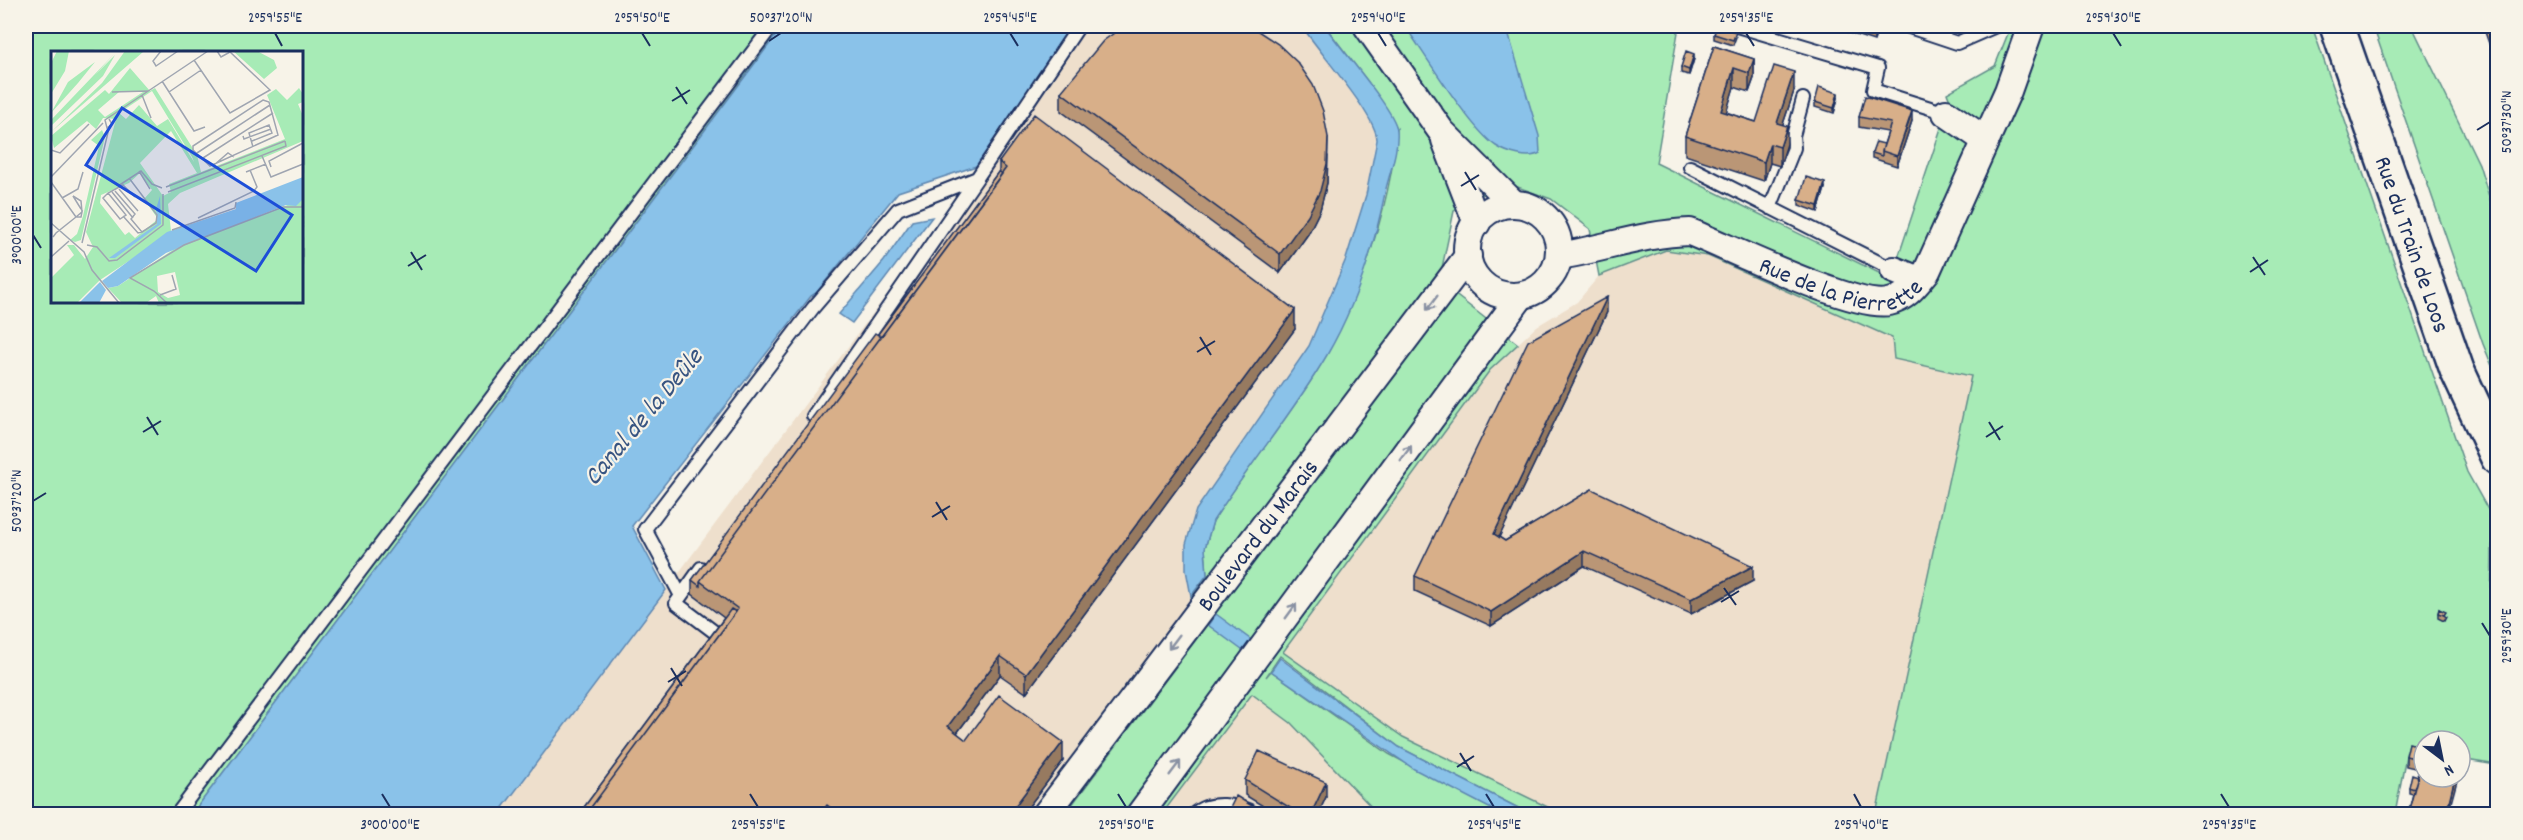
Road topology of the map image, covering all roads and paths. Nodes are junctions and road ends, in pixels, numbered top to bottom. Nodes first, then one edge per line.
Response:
1 (772, 26) edge
2 (1079, 26) edge
3 (1367, 26) edge
4 (1737, 26) edge
5 (1906, 26) edge
6 (1996, 26) edge
7 (2031, 26) edge
8 (2337, 26) edge
9 (1775, 31) edge
10 (1803, 99) dead end
11 (1946, 113) joint
12 (1442, 131) junction
13 (1985, 140) junction
14 (1690, 167) dead end
15 (977, 178) junction
16 (1514, 204) junction
17 (1770, 208) junction
18 (1477, 223) junction
19 (1468, 256) junction
20 (1559, 256) junction
21 (1894, 270) joint
22 (1919, 280) junction
23 (1521, 296) junction
24 (806, 425) edge
25 (2498, 458) edge
26 (709, 558) edge
27 (681, 596) junction
28 (706, 656) edge
29 (177, 814) edge
30 (1046, 814) edge
31 (1140, 814) edge
32 (1194, 814) edge
33 (1255, 814) edge

1 - 29 lane
2 - 15 lane
3 - 12 street
4 - 9 lane
5 - 6 lane
7 - 13 street, Rue de la Pierrette
8 - 25 street, Rue du Train de Loos
9 - 11 lane
10 - 17 lane
11 - 13 street
12 - 16 street
12 - 18 street
13 - 22 street, Rue de la Pierrette
14 - 17 lane
15 - 24 lane
15 - 27 lane
16 - 18 street
16 - 20 street
17 - 21 lane
18 - 19 street
19 - 23 street
19 -> 30 street, Boulevard du Marais
20 - 22 street, Rue de la Pierrette
20 - 23 street
21 - 22 street
31 -> 23 street
26 - 27 lane
27 - 28 lane
32 - 33 lane

